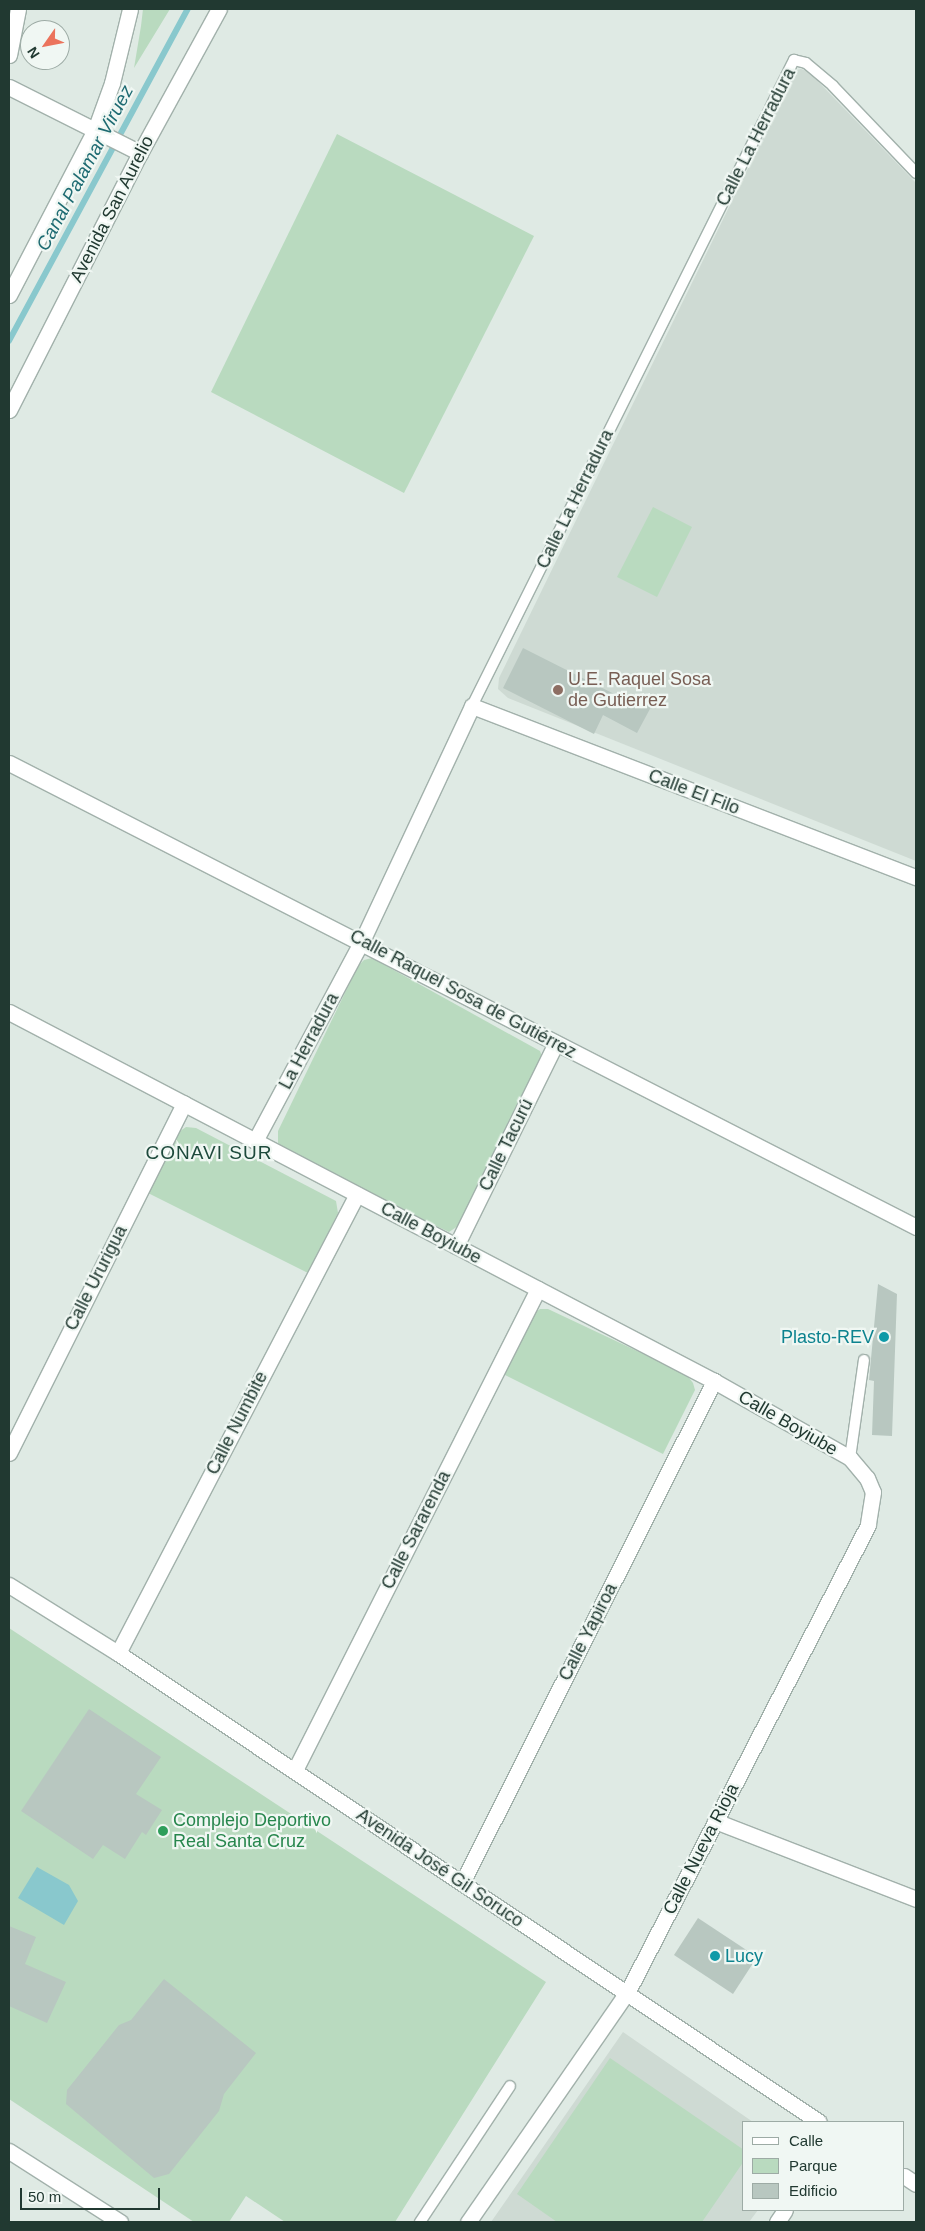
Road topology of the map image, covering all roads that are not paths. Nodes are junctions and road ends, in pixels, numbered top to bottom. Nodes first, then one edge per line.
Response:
1 (18, 9) edge
2 (130, 9) edge
3 (219, 9) edge
4 (9, 55) edge
5 (9, 87) edge
6 (100, 133) junction
7 (135, 150) junction
8 (916, 173) edge
9 (11, 285) edge
10 (9, 410) edge
11 (472, 706) junction
12 (9, 763) edge
13 (916, 877) edge
14 (362, 941) junction
15 (9, 1012) edge
16 (556, 1043) junction
17 (184, 1104) junction
18 (256, 1141) junction
19 (357, 1194) junction
20 (916, 1227) edge
21 (456, 1246) junction
22 (538, 1289) junction
23 (864, 1360) dead end
24 (714, 1381) junction
25 (9, 1453) edge
26 (850, 1458) junction
27 (9, 1585) edge
28 (118, 1653) junction
29 (295, 1770) junction
30 (715, 1820) junction
31 (462, 1883) junction
32 (916, 1899) edge
33 (628, 1992) junction
34 (510, 2086) dead end
35 (818, 2121) edge
36 (9, 2150) edge
37 (905, 2177) edge
38 (916, 2184) edge
39 (785, 2211) edge
40 (120, 2222) edge
41 (420, 2222) edge
42 (468, 2222) edge
43 (777, 2222) edge

1 - 4 street
2 - 6 street
3 - 7 street, Avenida San Aurelio
5 - 6 street
6 - 7 street
6 - 9 street
7 - 10 street, Avenida San Aurelio
8 - 11 lane, Calle La Herradura
11 - 13 street, Calle El Filo
11 - 14 street, Calle La Herradura
12 - 14 street, Calle Raquel Sosa de Gutiérrez
14 - 16 street, Calle Raquel Sosa de Gutiérrez
14 - 18 street, La Herradura
15 - 17 street, Calle Boyiube
16 - 20 street, Calle Raquel Sosa de Gutiérrez
16 - 21 street, Calle Tacurú
17 - 18 street, Calle Boyiube
17 - 25 street, Calle Ururigua
18 - 19 street, Calle Boyiube
19 - 21 street, Calle Boyiube
19 - 28 street, Calle Numbite
21 - 22 street, Calle Boyiube
22 - 24 street, Calle Boyiube
22 - 29 street, Calle Sararenda
23 - 26 lane
24 - 26 street, Calle Boyiube
24 - 31 street, Calle Yapiroa
26 - 30 street, Calle Nueva Rioja
27 - 28 street, Avenida José Gil Soruco
28 - 29 street, Avenida José Gil Soruco
29 - 31 street, Avenida José Gil Soruco
30 - 32 street
30 - 33 street, Calle Nueva Rioja
31 - 33 street, Avenida José Gil Soruco
33 - 35 street, Avenida José Gil Soruco
33 - 42 street, Calle Nueva Rioja
34 - 41 lane
36 - 40 street
37 - 38 street
39 - 43 street

